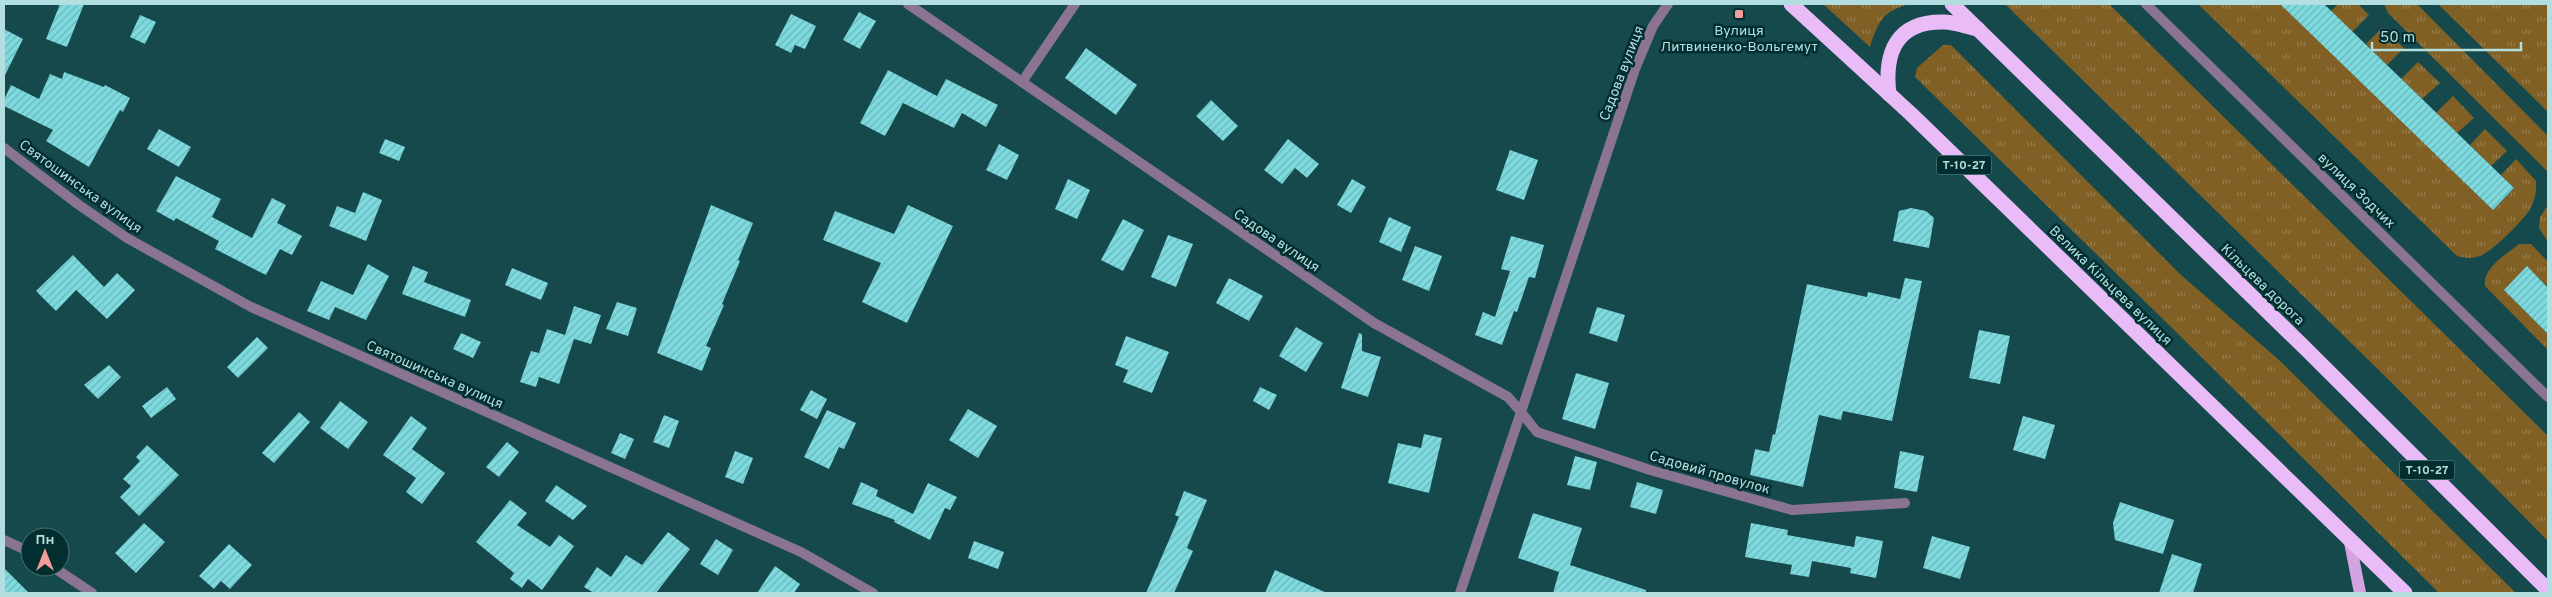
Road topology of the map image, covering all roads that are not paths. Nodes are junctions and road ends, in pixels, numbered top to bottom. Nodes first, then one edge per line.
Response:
1 (908, 4) edge
2 (1075, 4) edge
3 (1668, 4) edge
4 (1791, 4) edge
5 (1952, 4) edge
6 (2146, 4) edge
7 (1978, 29) junction
8 (1022, 82) junction
9 (1890, 94) junction
10 (4, 148) edge
11 (2548, 397) edge
12 (1521, 412) junction
13 (1905, 503) dead end
14 (2348, 537) junction
15 (4, 540) edge
16 (20, 547) edge
17 (68, 577) edge
18 (2548, 590) edge
19 (92, 593) edge
20 (873, 593) edge
21 (1460, 593) edge
22 (2360, 593) edge
23 (2405, 593) edge

1 - 8 street, Садова вулиця
2 - 8 street
3 - 12 street, Садова вулиця
4 - 9 highway, Велика Кільцева вулиця / Т-10-27
5 - 7 highway, Кільцева дорога / Т-10-27
6 - 11 street, вулиця Зодчих
7 - 9 highway
7 - 18 highway, Кільцева дорога / Т-10-27
8 - 12 street, Садова вулиця
9 - 14 highway, Велика Кільцева вулиця / Т-10-27
10 - 20 street, Святошинська вулиця
12 - 13 street, Садовий провулок
12 - 21 street, Садова вулиця
14 - 22 main road
14 - 23 highway, Велика Кільцева вулиця / Т-10-27
15 - 16 street
17 - 19 street

